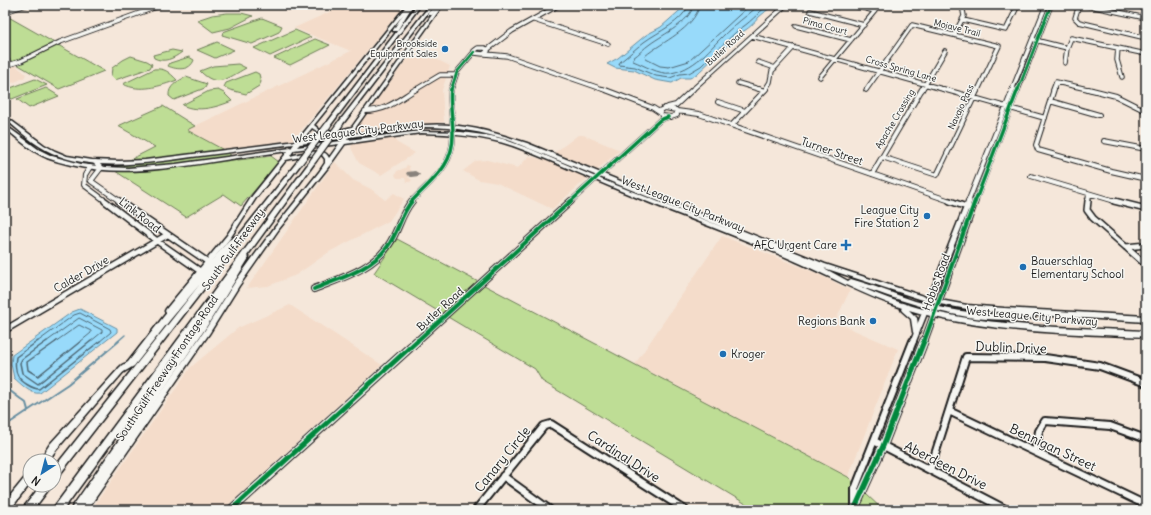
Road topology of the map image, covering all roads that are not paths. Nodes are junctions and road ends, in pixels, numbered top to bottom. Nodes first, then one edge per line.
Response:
1 (26, 5) edge
2 (154, 5) edge
3 (162, 5) edge
4 (409, 5) edge
5 (419, 5) edge
6 (432, 5) edge
7 (439, 5) edge
8 (559, 5) edge
9 (786, 5) edge
10 (851, 5) edge
11 (962, 5) edge
12 (1013, 5) edge
13 (1046, 5) edge
14 (1051, 5) edge
15 (1079, 5) edge
16 (1085, 5) edge
17 (1018, 6) edge
18 (810, 11) dead end
19 (5, 12) edge
20 (1146, 18) edge
21 (534, 20) junction
22 (963, 20) junction
23 (864, 25) junction
24 (796, 26) dead end
25 (954, 35) junction
26 (752, 36) junction
27 (1146, 38) edge
28 (851, 40) junction
29 (1032, 40) junction
30 (1037, 41) junction
31 (493, 44) junction
32 (608, 44) dead end
33 (999, 46) joint
34 (481, 48) junction
35 (794, 48) junction
36 (1067, 48) junction
37 (1118, 48) junction
38 (945, 51) dead end
39 (474, 52) junction
40 (485, 52) junction
41 (1146, 54) edge
42 (1025, 57) junction
43 (1031, 58) junction
44 (468, 59) junction
45 (836, 59) junction
46 (758, 62) dead end
47 (5, 63) edge
48 (1065, 63) dead end
49 (5, 66) edge
50 (373, 66) junction
51 (775, 68) junction
52 (879, 71) junction
53 (455, 75) junction
54 (820, 77) dead end
55 (1122, 77) dead end
56 (738, 82) dead end
57 (925, 84) junction
58 (369, 88) junction
59 (866, 90) dead end
60 (764, 91) junction
61 (974, 98) junction
62 (1050, 101) junction
63 (718, 102) dead end
64 (1006, 107) junction
65 (1011, 108) junction
66 (677, 110) junction
67 (366, 111) junction
68 (745, 111) junction
69 (1146, 111) edge
70 (661, 112) junction
71 (1099, 115) dead end
72 (5, 117) edge
73 (668, 117) junction
74 (1045, 118) junction
75 (660, 120) junction
76 (732, 125) junction
77 (5, 126) edge
78 (312, 126) junction
79 (452, 126) junction
80 (353, 128) junction
81 (452, 133) junction
82 (347, 137) junction
83 (1104, 141) dead end
84 (299, 142) junction
85 (343, 142) junction
86 (1146, 149) edge
87 (293, 150) junction
88 (266, 153) junction
89 (882, 157) junction
90 (284, 160) junction
91 (95, 162) junction
92 (328, 164) junction
93 (90, 168) junction
94 (101, 168) junction
95 (112, 169) junction
96 (872, 174) junction
97 (95, 175) junction
98 (1031, 176) dead end
99 (597, 177) junction
100 (1146, 179) edge
101 (1089, 194) junction
102 (966, 206) junction
103 (972, 209) junction
104 (1146, 209) edge
105 (134, 212) junction
106 (126, 216) junction
107 (246, 231) junction
108 (735, 233) junction
109 (167, 235) junction
110 (157, 241) junction
111 (1146, 245) edge
112 (250, 246) junction
113 (1126, 247) junction
114 (208, 262) junction
115 (1146, 265) edge
116 (812, 266) junction
117 (200, 271) junction
118 (314, 289) dead end
119 (898, 304) junction
120 (926, 306) junction
121 (937, 308) junction
122 (1146, 319) edge
123 (5, 330) edge
124 (916, 332) junction
125 (1146, 334) edge
126 (122, 370) junction
127 (1146, 383) edge
128 (949, 411) junction
129 (548, 424) joint
130 (1146, 439) edge
131 (874, 441) junction
132 (883, 446) junction
133 (1035, 452) junction
134 (49, 453) edge
135 (62, 465) edge
136 (930, 470) junction
137 (503, 476) junction
138 (22, 488) edge
139 (41, 493) edge
140 (1146, 505) edge
141 (5, 509) edge
142 (27, 510) edge
143 (56, 510) edge
144 (75, 510) edge
145 (82, 510) edge
146 (231, 510) edge
147 (476, 510) edge
148 (550, 510) edge
149 (685, 510) edge
150 (855, 510) edge
151 (1007, 510) edge

1 - 19 street
2 - 47 street
3 - 49 street
4 - 50 highway
4 - 78 main road
5 - 50 highway, South Gulf Freeway
6 - 58 highway, South Gulf Freeway
7 - 58 highway
7 - 67 main road, South Gulf Freeway Frontage Road
8 - 21 street
9 - 26 street, Butler Road
10 - 23 street
11 - 22 street
12 - 17 street
13 - 29 street, Hobbs Road
14 - 30 street, Hobbs Road
15 - 27 street
16 - 20 street
17 - 22 street
18 - 23 street
21 - 31 street
21 - 32 street
22 - 25 street
23 - 28 street
24 - 28 street, Pima Court
25 - 33 street, Mojave Trail
25 - 52 street, Mojave Trail
26 - 35 street, Cross Spring Lane
26 - 66 street, Butler Road
28 - 45 street
29 - 30 street
29 - 42 street, Hobbs Road
30 - 36 street
30 - 43 street, Hobbs Road
31 - 34 street
31 - 40 street
33 - 61 street, Navajo Pass
34 - 39 street
34 - 40 street
35 - 45 street, Cross Spring Lane
35 - 51 street
36 - 37 street
36 - 48 street
37 - 41 street
37 - 55 street
38 - 57 street, Apache Crossing
39 - 40 street
39 - 44 street
40 - 44 street
40 - 70 street
42 - 43 street
42 - 64 street, Hobbs Road
43 - 65 street, Hobbs Road
44 - 53 street
45 - 52 street, Cross Spring Lane
45 - 54 street
46 - 51 street
50 - 107 highway, South Gulf Freeway, bridge
51 - 60 street
52 - 57 street, Cross Spring Lane
52 - 59 street
53 - 67 street
53 - 79 street
56 - 60 street
57 - 61 street, Cross Spring Lane
57 - 89 street, Apache Crossing
58 - 112 highway, South Gulf Freeway, bridge
60 - 68 street
61 - 64 street, Cross Spring Lane
61 - 89 street, Navajo Pass
62 - 69 street
62 - 71 street
62 - 74 street
63 - 68 street
64 - 65 street, Cross Spring Lane
64 - 102 street, Hobbs Road
65 - 74 street, Cross Spring Lane
65 - 103 street, Hobbs Road
66 - 70 street
66 - 73 street, Turner Street
66 - 76 street, Turner Street
67 - 80 main road, South Gulf Freeway Frontage Road
68 - 76 street
70 - 73 street
70 - 75 street
72 - 91 main road, West League City Parkway
73 - 75 street, Butler Road
74 - 100 street
75 - 99 street, Butler Road
76 - 96 street, Turner Street
77 - 93 main road, West League City Parkway
78 - 80 main road
78 - 84 main road
79 - 81 street
79 - 82 main road, West League City Parkway
79 - 99 main road, West League City Parkway
80 - 82 main road, South Gulf Freeway Frontage Road
81 - 85 main road, West League City Parkway
81 - 99 main road, West League City Parkway
81 - 118 street
82 - 84 main road, West League City Parkway
82 - 85 main road, South Gulf Freeway Frontage Road
83 - 86 street
84 - 87 main road
84 - 91 main road, West League City Parkway
85 - 87 main road, West League City Parkway
85 - 92 main road, South Gulf Freeway Frontage Road
87 - 88 main road, West League City Parkway
87 - 90 main road
88 - 90 main road
88 - 95 main road, West League City Parkway
89 - 96 street, Apache Crossing
90 - 92 main road
90 - 114 main road
91 - 94 street
92 - 145 main road, South Gulf Freeway Frontage Road
93 - 94 main road, West League City Parkway
93 - 106 street, Link Road
94 - 95 main road, West League City Parkway
94 - 97 street
95 - 97 street
96 - 102 street, Turner Street
97 - 105 street, Link Road
98 - 101 street
99 - 108 main road, West League City Parkway
99 - 146 street, Butler Road
101 - 104 street
101 - 113 street
102 - 103 street, Turner Street
102 - 120 street, Hobbs Road
103 - 121 street, Hobbs Road
105 - 106 street
105 - 109 street, Link Road
106 - 110 street, Link Road
107 - 126 highway
107 - 135 highway, South Gulf Freeway
108 - 116 main road, West League City Parkway
108 - 120 main road, West League City Parkway
109 - 110 street, Calder Drive
109 - 114 street, Link Road
110 - 117 street, Link Road
110 - 123 street, Calder Drive
111 - 113 street
112 - 143 highway, South Gulf Freeway
112 - 144 highway
113 - 115 street
114 - 117 main road
116 - 119 main road, West League City Parkway
116 - 120 main road
117 - 126 main road
119 - 120 main road, West League City Parkway
119 - 124 main road
120 - 121 main road, West League City Parkway
120 - 121 main road, West League City Parkway
120 - 124 street, Hobbs Road
121 - 122 main road, West League City Parkway
121 - 125 main road, West League City Parkway
121 - 132 street, Hobbs Road
124 - 131 street, Hobbs Road
126 - 134 main road
127 - 128 street, Dublin Drive
128 - 133 street, Bennigan Street
128 - 136 street, Dublin Drive
129 - 137 street, Canary Circle
129 - 149 street, Cardinal Drive
130 - 133 street
131 - 132 street, Aberdeen Drive
131 - 150 street, Hobbs Road
132 - 136 street, Aberdeen Drive
132 - 150 street, Hobbs Road
133 - 140 street, Bennigan Street
136 - 151 street, Aberdeen Drive
137 - 147 street, Canary Circle
137 - 148 street
138 - 141 main road
139 - 142 highway

